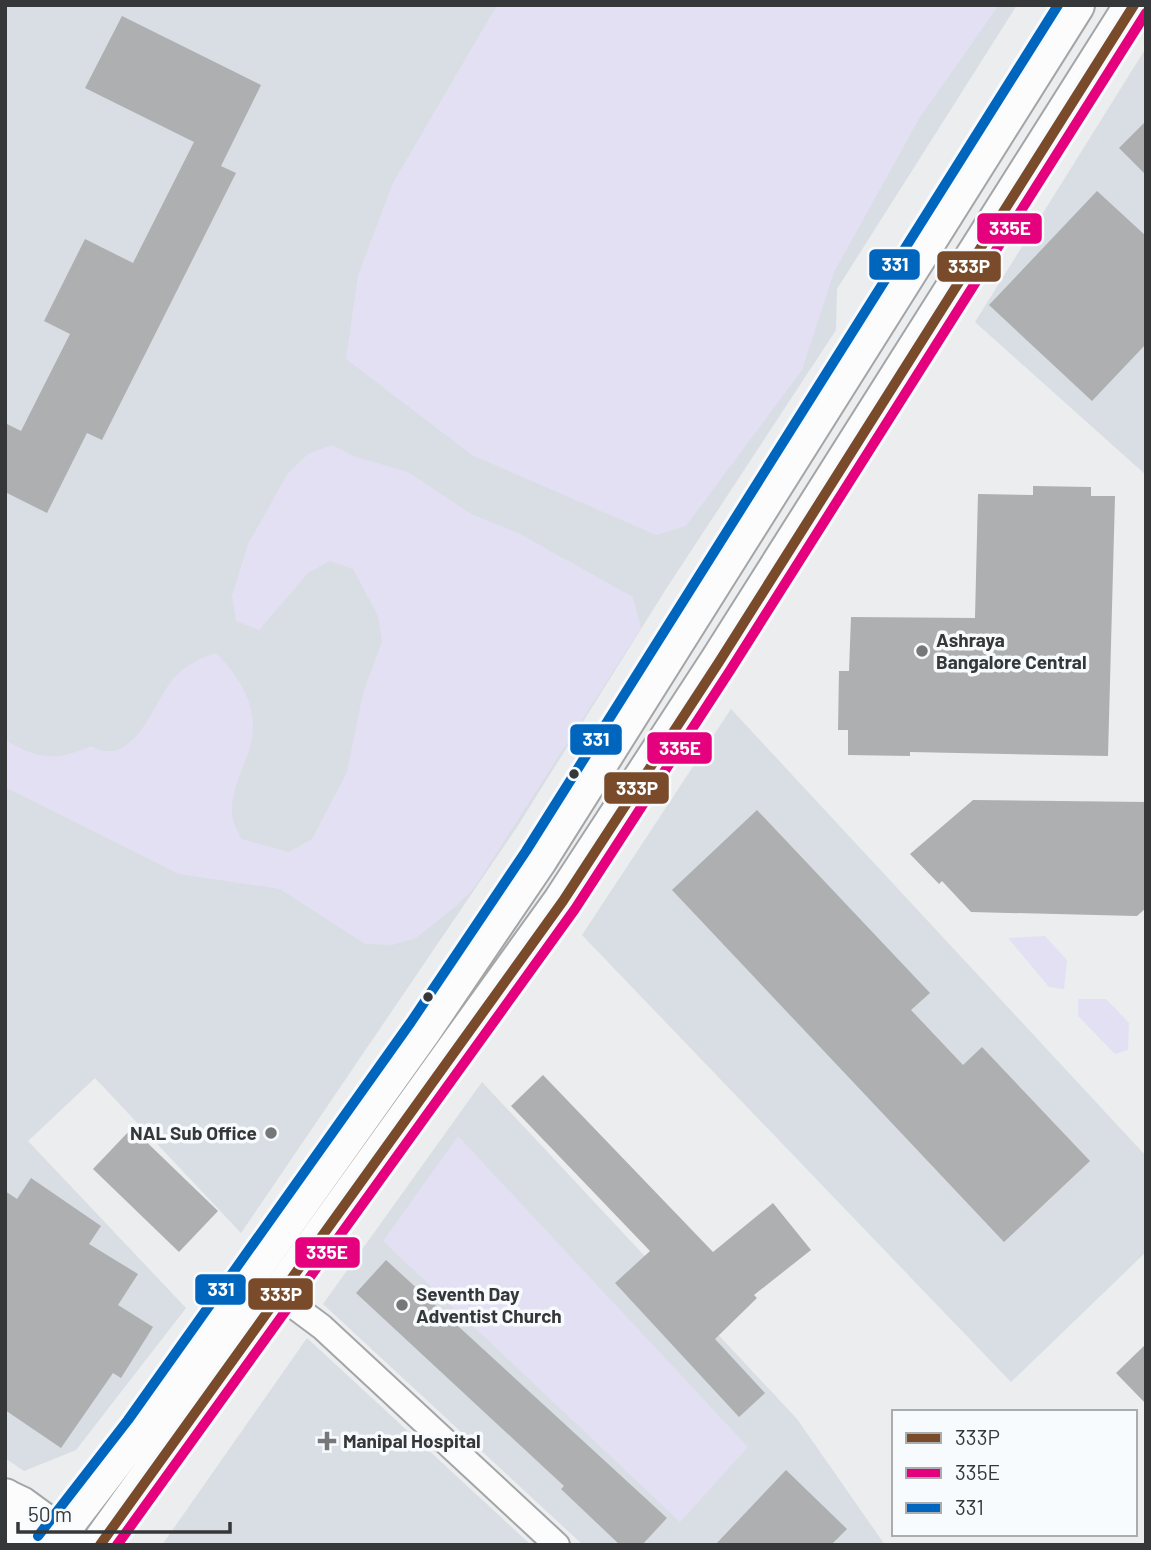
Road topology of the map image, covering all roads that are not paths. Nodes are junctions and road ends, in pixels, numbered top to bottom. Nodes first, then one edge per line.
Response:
1 (1075, 5) edge
2 (1134, 5) edge
3 (279, 1295) junction
4 (6, 1496) edge
5 (53, 1542) edge
6 (100, 1545) edge
7 (557, 1545) edge

1 - 5 main road
2 - 3 main road
3 - 6 main road
3 - 7 street
4 - 5 street

